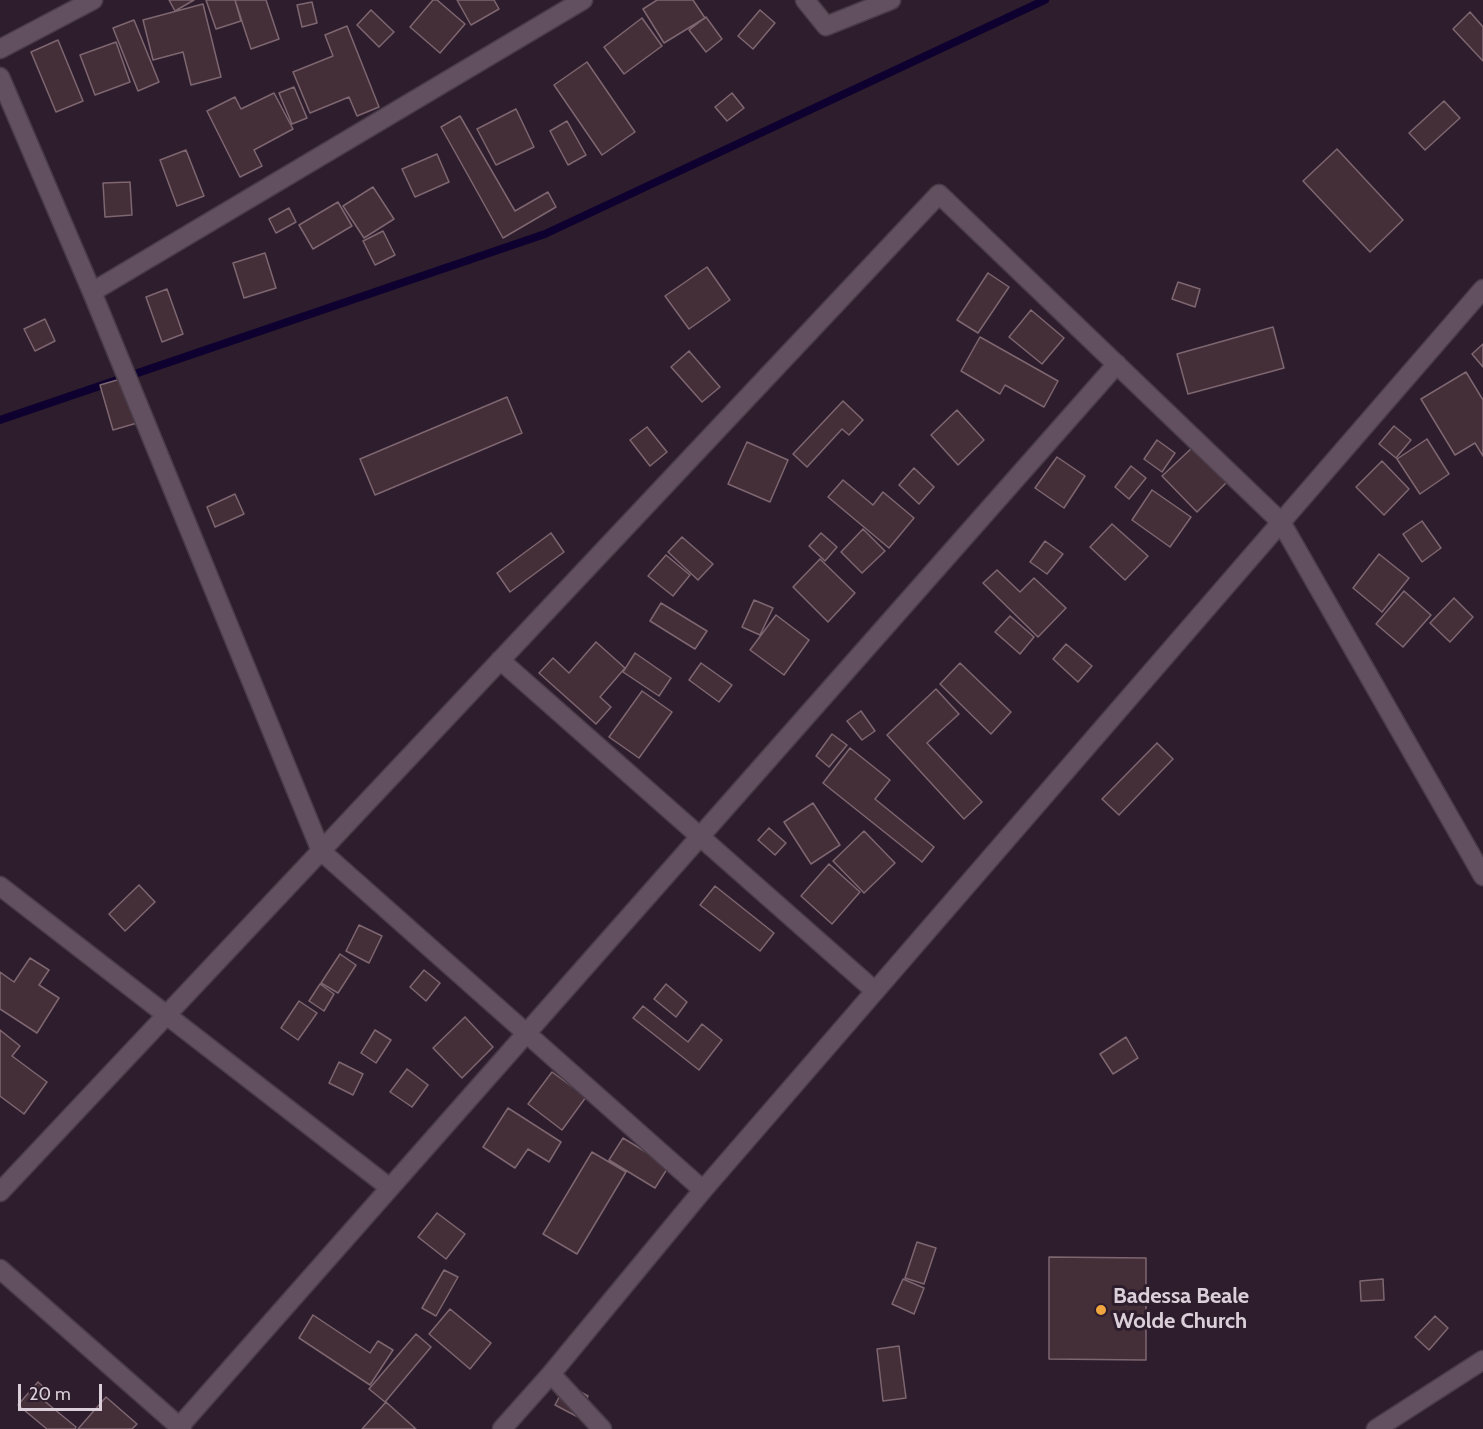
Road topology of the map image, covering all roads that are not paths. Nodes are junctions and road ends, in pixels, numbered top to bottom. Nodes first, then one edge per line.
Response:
1 (93, 0) edge
2 (583, 0) edge
3 (805, 0) edge
4 (891, 0) edge
5 (0, 49) edge
6 (0, 77) edge
7 (1483, 289) edge
8 (92, 292) junction
9 (1117, 364) junction
10 (1281, 522) junction
11 (500, 660) junction
12 (700, 836) junction
13 (321, 851) junction
14 (1483, 876) edge
15 (0, 886) edge
16 (875, 991) junction
17 (167, 1015) junction
18 (526, 1034) junction
19 (390, 1188) junction
20 (703, 1190) junction
21 (0, 1192) edge
22 (0, 1269) edge
23 (1483, 1360) edge
24 (551, 1374) junction
25 (181, 1428) edge
26 (502, 1429) edge
27 (602, 1429) edge
28 (1376, 1429) edge

1 - 5 street
2 - 8 street
3 - 4 street
6 - 8 street
7 - 10 street
8 - 13 street
9 - 10 street
9 - 11 street
9 - 12 street
10 - 14 street
10 - 16 street
11 - 12 street
11 - 13 street
12 - 16 street
12 - 18 street
13 - 17 street
13 - 18 street
15 - 17 street
16 - 20 street
17 - 19 street
17 - 21 street
18 - 19 street
18 - 20 street
19 - 25 street
20 - 24 street
22 - 25 street
23 - 28 street
24 - 26 street
24 - 27 street

